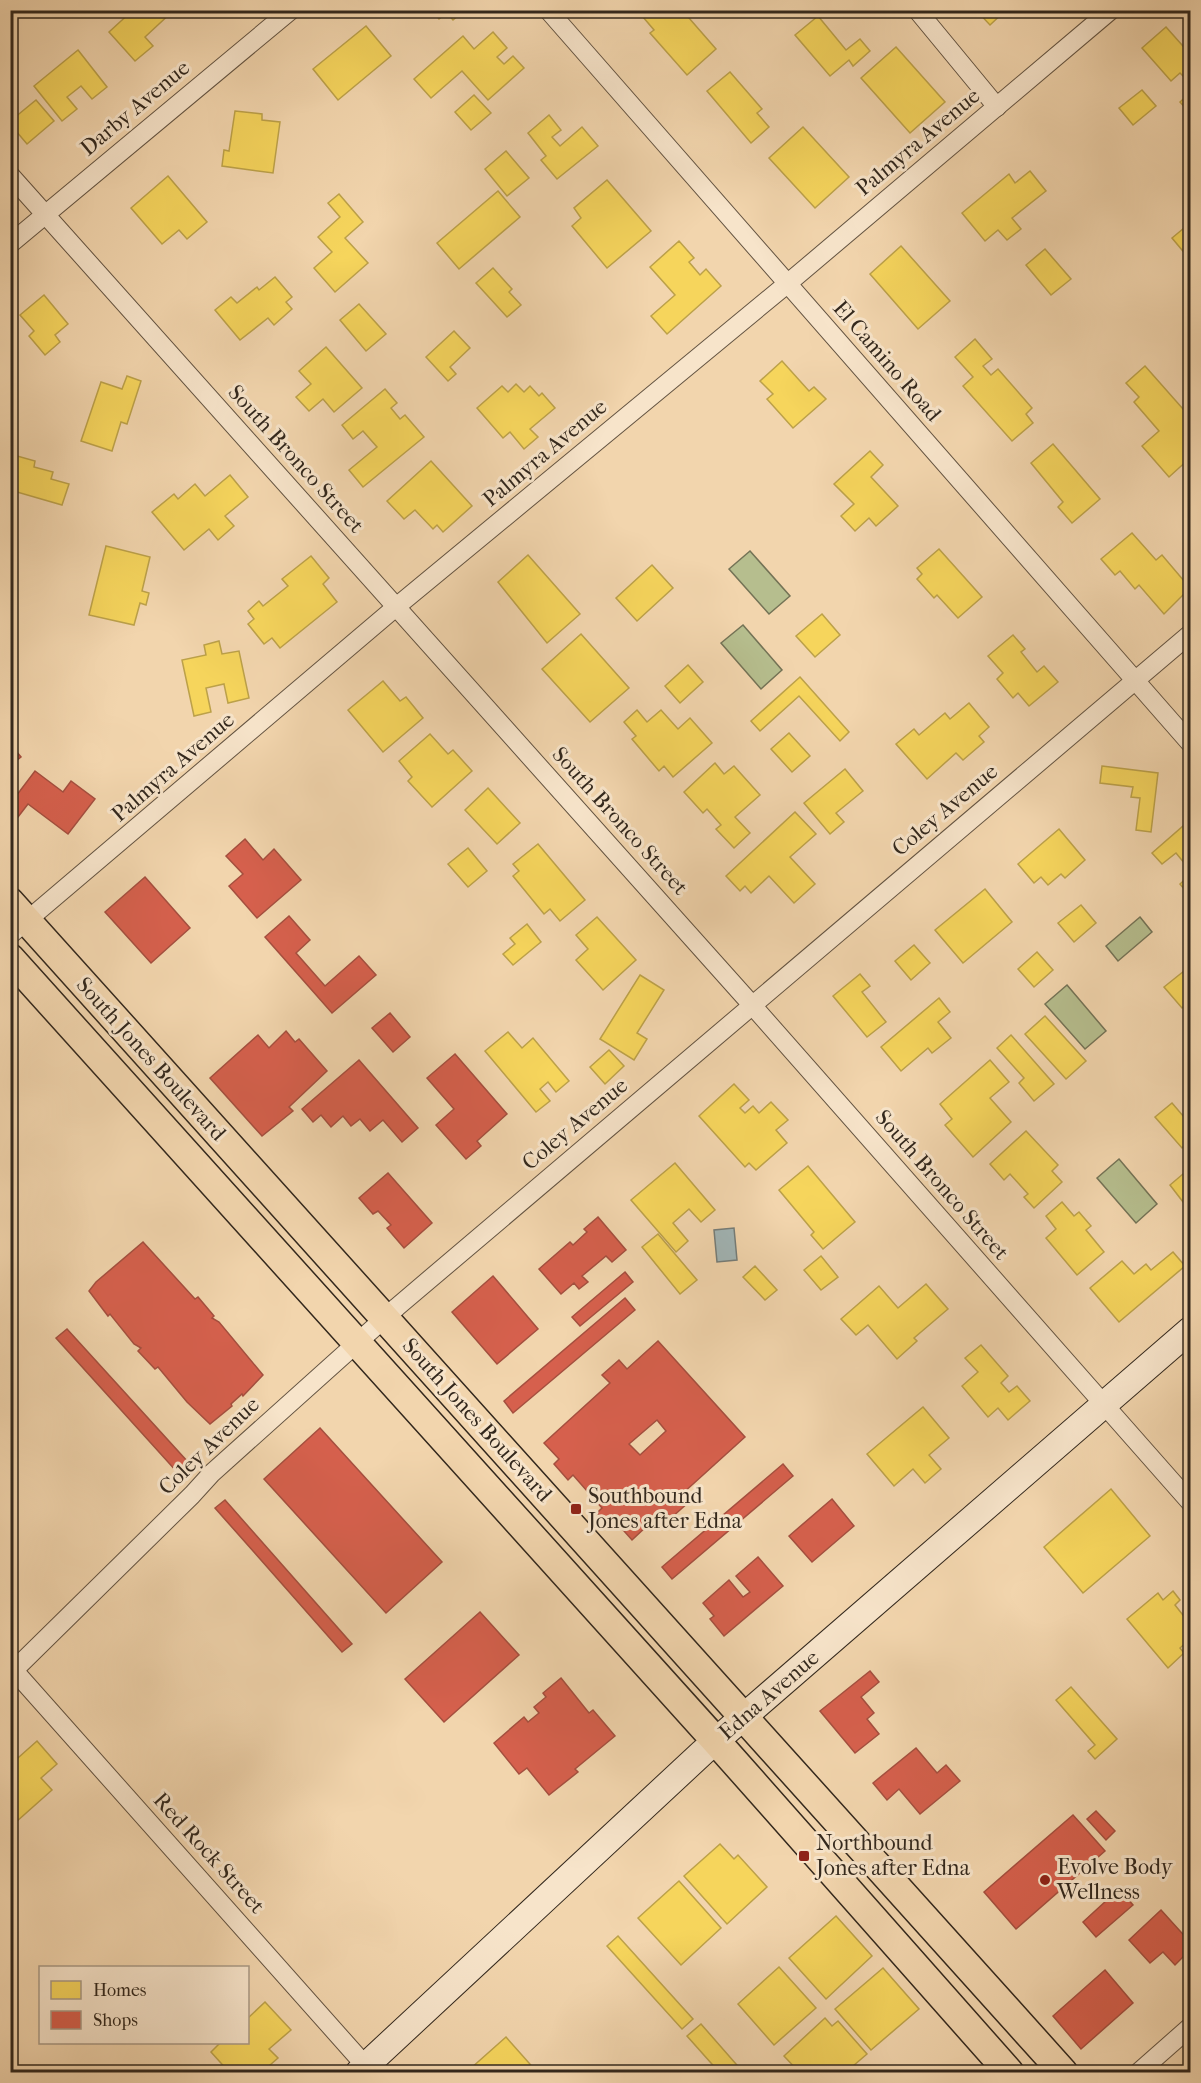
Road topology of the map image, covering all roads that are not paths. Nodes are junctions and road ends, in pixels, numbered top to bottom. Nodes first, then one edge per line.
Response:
1 (291, 10) edge
2 (548, 10) edge
3 (917, 10) edge
4 (1111, 10) edge
5 (997, 107) junction
6 (10, 175) edge
7 (45, 214) junction
8 (10, 244) edge
9 (787, 284) junction
10 (396, 607) junction
11 (1191, 634) edge
12 (1135, 681) junction
13 (1191, 743) edge
14 (17, 920) edge
15 (10, 958) edge
16 (752, 1005) junction
17 (384, 1318) junction
18 (1191, 1330) edge
19 (357, 1343) junction
20 (1104, 1405) junction
21 (1191, 1502) edge
22 (12, 1670) edge
23 (743, 1717) junction
24 (716, 1741) junction
25 (1191, 2027) edge
26 (365, 2070) edge
27 (1009, 2073) edge
28 (1063, 2073) edge
29 (1139, 2073) edge

1 - 7 street, Darby Avenue
2 - 9 street, El Camino Road
3 - 5 street
4 - 5 street, Palmyra Avenue
5 - 9 street, Palmyra Avenue
6 - 7 street, South Bronco Street
7 - 8 street, Darby Avenue
7 - 10 street, South Bronco Street
9 - 10 street, Palmyra Avenue
9 - 12 street, El Camino Road
10 - 14 street, Palmyra Avenue
10 - 16 street, South Bronco Street
11 - 12 street, Coley Avenue
12 - 13 street, El Camino Road
12 - 16 street, Coley Avenue
14 - 17 main road, South Jones Boulevard
15 - 19 main road, South Jones Boulevard
16 - 17 street, Coley Avenue
16 - 20 street, South Bronco Street
17 - 19 street, Coley Avenue
17 - 23 main road, South Jones Boulevard
18 - 20 street, Edna Avenue
19 - 22 street, Coley Avenue
19 - 24 main road, South Jones Boulevard
20 - 21 street, South Bronco Street
20 - 23 street, Edna Avenue
22 - 26 street, Red Rock Street
23 - 24 street, Edna Avenue
23 - 28 main road, South Jones Boulevard
24 - 26 street, Edna Avenue
24 - 27 main road, South Jones Boulevard
25 - 29 street

